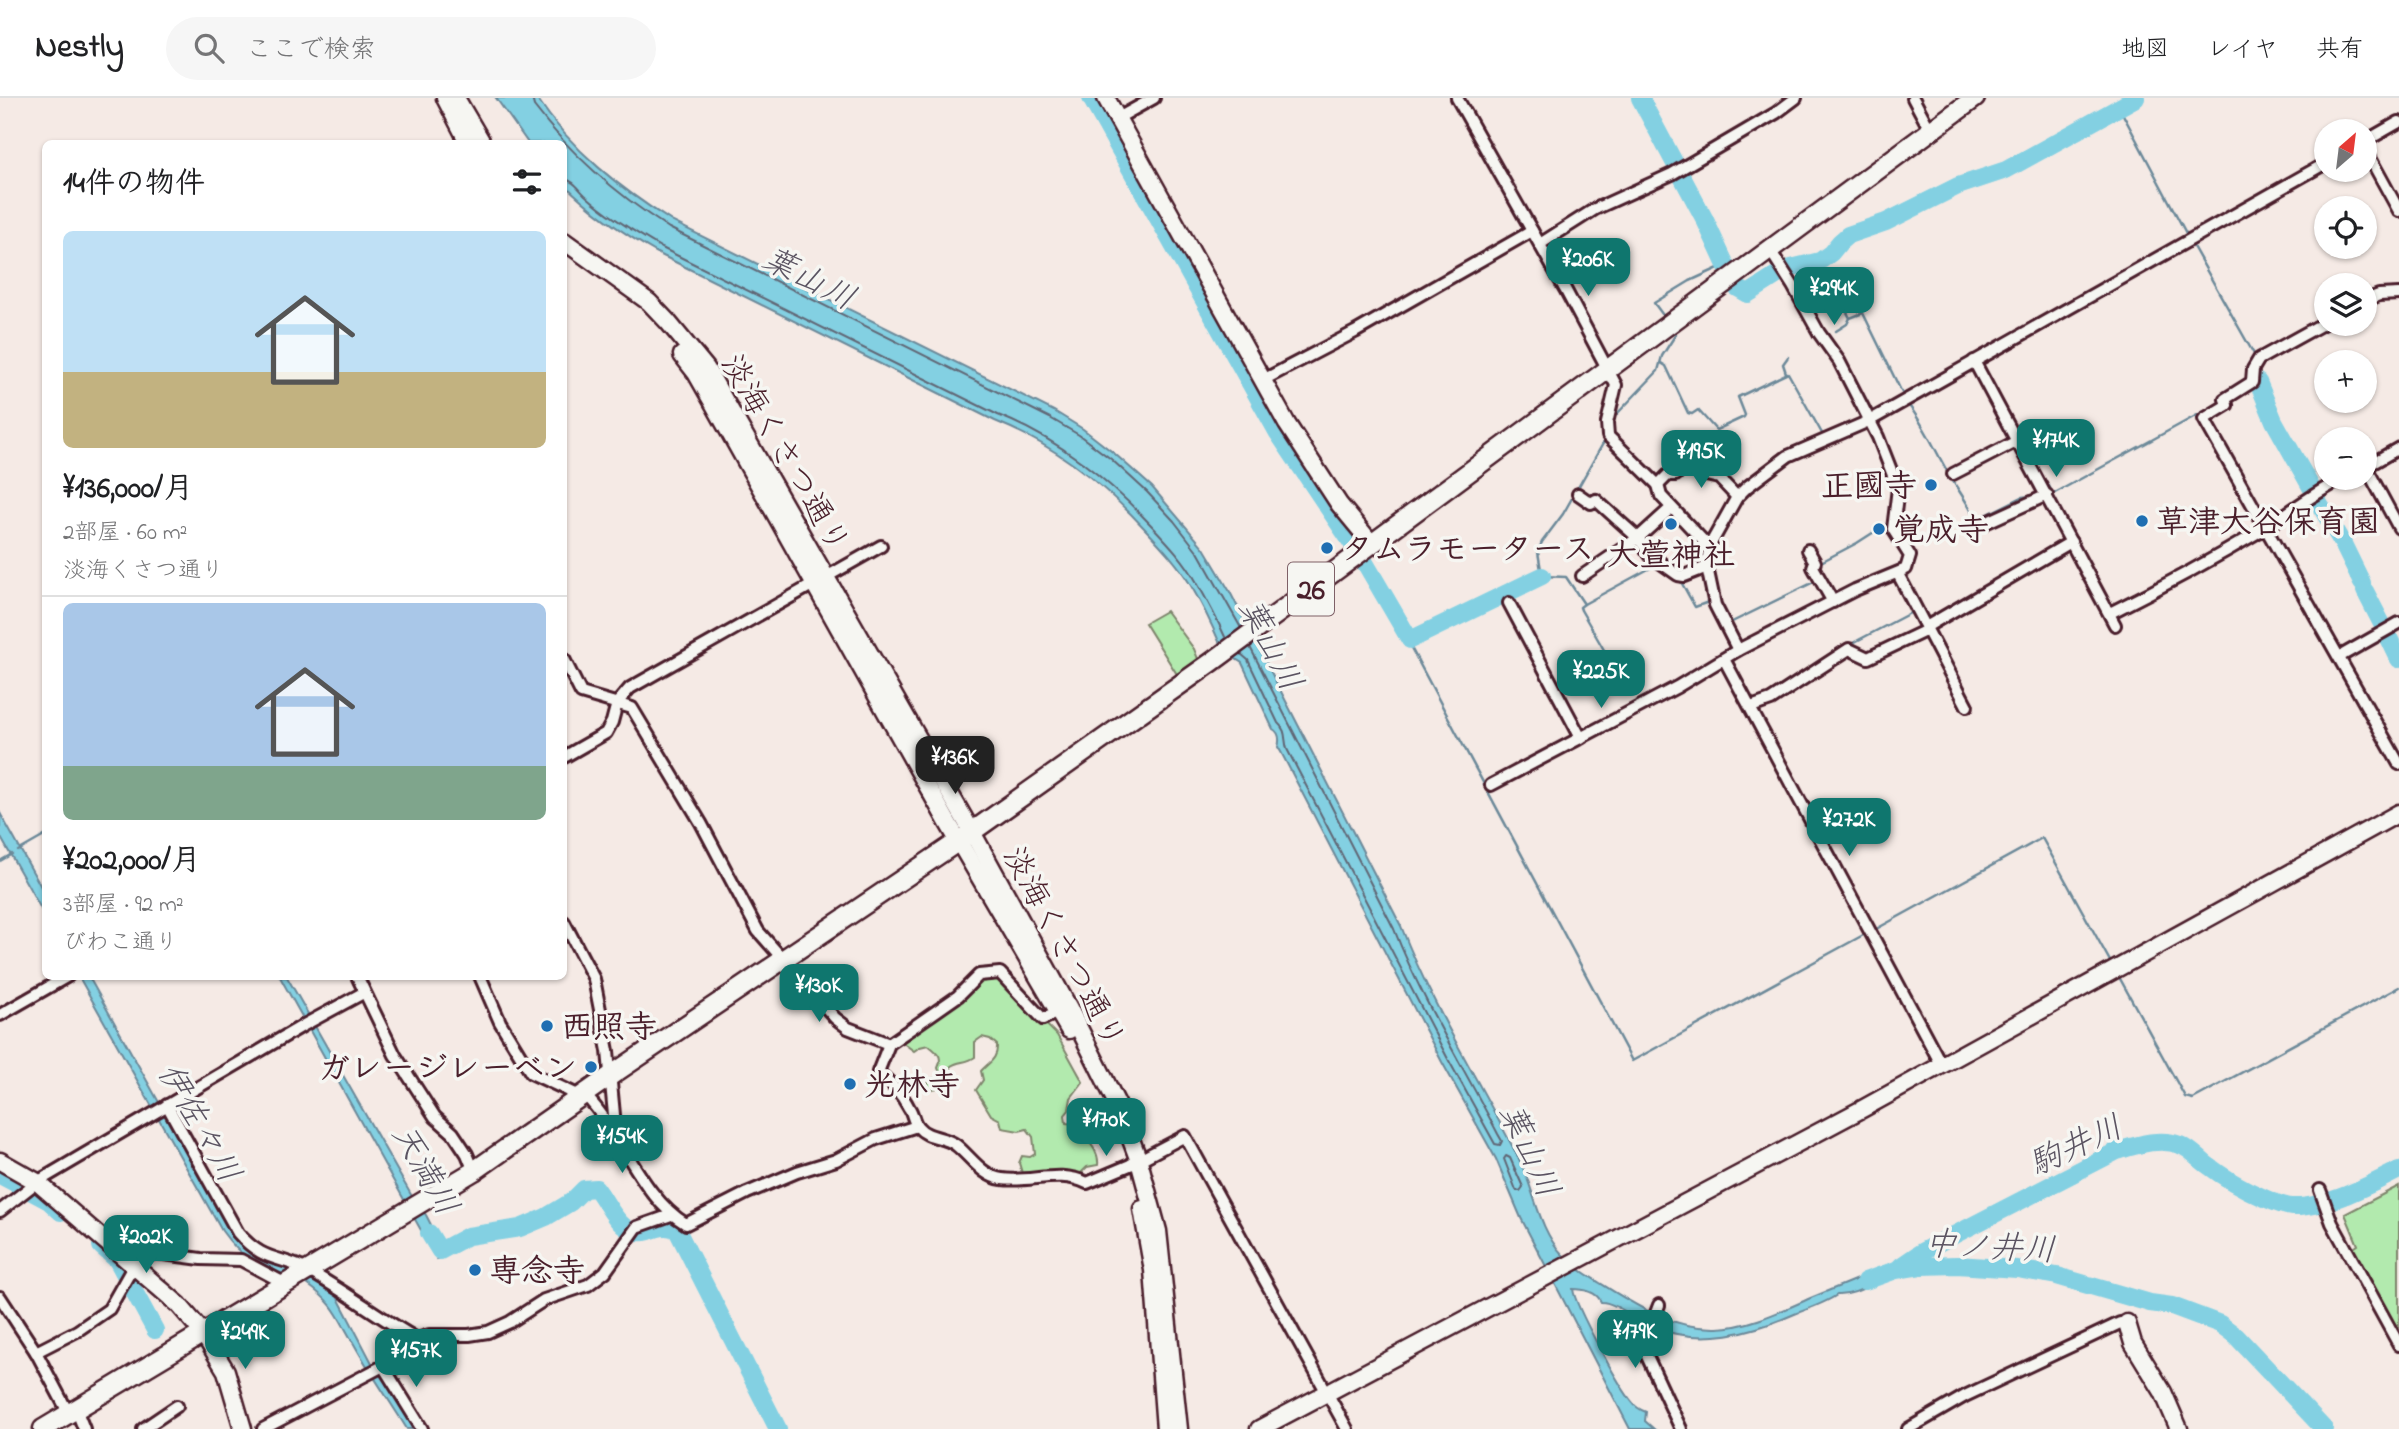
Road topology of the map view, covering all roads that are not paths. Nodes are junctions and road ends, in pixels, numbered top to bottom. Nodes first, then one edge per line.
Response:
1 (445, 98) edge
2 (456, 98) edge
3 (1106, 98) edge
4 (1154, 98) edge
5 (1457, 98) edge
6 (1796, 98) edge
7 (1913, 98) edge
8 (1975, 98) edge
9 (1118, 118) junction
10 (2399, 122) edge
11 (1930, 130) junction
12 (2377, 136) edge
13 (467, 140) edge
14 (481, 140) edge
15 (2377, 169) edge
16 (2314, 170) edge
17 (2399, 211) edge
18 (1532, 231) junction
19 (567, 243) edge
20 (1540, 244) junction
21 (1770, 250) junction
22 (567, 256) edge
23 (2399, 294) edge
24 (2377, 296) edge
25 (2314, 329) edge
26 (1974, 361) junction
27 (1608, 368) junction
28 (1263, 380) junction
29 (1869, 421) junction
30 (2017, 441) junction
31 (2399, 448) edge
32 (2377, 460) edge
33 (1953, 474) dead end
34 (1658, 485) junction
35 (2377, 489) edge
36 (2321, 490) edge
37 (1578, 494) dead end
38 (2047, 495) junction
39 (1737, 497) junction
40 (1671, 508) junction
41 (1983, 524) dead end
42 (2266, 527) junction
43 (2399, 528) edge
44 (1638, 538) junction
45 (2071, 541) junction
46 (881, 546) dead end
47 (1709, 547) junction
48 (1364, 550) junction
49 (1808, 550) dead end
50 (1707, 566) junction
51 (1898, 574) junction
52 (1582, 576) dead end
53 (821, 580) junction
54 (1833, 601) junction
55 (1508, 603) dead end
56 (2110, 613) junction
57 (2399, 623) edge
58 (2115, 625) dead end
59 (1926, 628) junction
60 (1738, 650) junction
61 (2339, 657) junction
62 (1725, 662) junction
63 (567, 665) edge
64 (617, 703) junction
65 (1968, 706) dead end
66 (1751, 707) junction
67 (1581, 738) junction
68 (567, 755) edge
69 (2399, 764) edge
70 (1491, 785) dead end
71 (2399, 813) edge
72 (965, 837) junction
73 (567, 928) edge
74 (783, 960) junction
75 (61, 980) edge
76 (358, 980) edge
77 (482, 980) edge
78 (363, 993) junction
79 (1064, 1010) junction
80 (0, 1015) edge
81 (888, 1044) junction
82 (1941, 1064) junction
83 (611, 1076) junction
84 (583, 1096) junction
85 (167, 1106) junction
86 (916, 1126) junction
87 (616, 1136) junction
88 (0, 1161) edge
89 (1135, 1163) junction
90 (474, 1171) junction
91 (37, 1182) junction
92 (2321, 1191) dead end
93 (0, 1211) edge
94 (670, 1215) junction
95 (261, 1262) junction
96 (134, 1265) junction
97 (308, 1271) junction
98 (286, 1284) junction
99 (0, 1297) edge
100 (1659, 1305) dead end
101 (2127, 1323) joint
102 (203, 1333) junction
103 (416, 1339) junction
104 (2399, 1345) edge
105 (36, 1352) junction
106 (382, 1367) junction
107 (1327, 1394) junction
108 (177, 1406) dead end
109 (73, 1411) junction
110 (43, 1429) edge
111 (84, 1429) edge
112 (143, 1429) edge
113 (243, 1429) edge
114 (263, 1429) edge
115 (422, 1429) edge
116 (1165, 1429) edge
117 (1179, 1429) edge
118 (1259, 1429) edge
119 (1347, 1429) edge
120 (1681, 1429) edge
121 (1908, 1429) edge
122 (2179, 1429) edge

1 - 13 street
2 - 14 street
3 - 9 street
4 - 9 street
5 - 18 street
6 - 20 street
7 - 11 street
8 - 11 main road, 26
9 - 28 street
10 - 12 street
11 - 21 main road, 26
15 - 17 street
16 - 26 street
18 - 20 street
18 - 28 street
19 - 53 street, 淡海くさつ通り
20 - 27 street
21 - 27 main road, 26
21 - 29 street
22 - 53 street, 淡海くさつ通り
23 - 24 street
25 - 42 street
26 - 29 street
26 - 30 street
27 - 34 street
27 - 48 main road, 26
28 - 48 street
29 - 39 street
29 - 51 street
30 - 33 street
30 - 38 street
31 - 32 street
34 - 39 street
34 - 40 street
35 - 43 street
36 - 42 street
37 - 44 street
38 - 41 street
38 - 45 street
39 - 47 street
40 - 44 street
40 - 47 street
42 - 56 street
42 - 61 street
44 - 50 street
44 - 52 street
45 - 56 street
45 - 59 street
46 - 53 street
47 - 50 street
48 - 72 main road, 26
49 - 54 street
50 - 60 street
51 - 54 street
51 - 59 street
53 - 64 street
53 - 72 street, 淡海くさつ通り
54 - 60 street
55 - 67 street
56 - 58 street
57 - 61 street
59 - 65 street
59 - 66 street
60 - 62 street
61 - 69 street
62 - 66 street
62 - 67 street
63 - 64 street
64 - 68 street
64 - 74 street
66 - 82 street
67 - 70 street
71 - 82 street
72 - 74 main road, 26
72 - 79 street, 淡海くさつ通り
73 - 83 street
74 - 81 street
74 - 83 main road, 26
75 - 80 street
76 - 78 street
77 - 84 street
78 - 85 street
78 - 90 street
79 - 81 street
79 - 89 street, 淡海くさつ通り
81 - 86 street
82 - 107 street
83 - 84 main road, 26
83 - 87 street
84 - 87 street
84 - 90 main road, 26
85 - 91 street
85 - 95 street
86 - 89 street
86 - 94 street
87 - 94 street
88 - 91 street
89 - 107 street
89 - 116 street, 淡海くさつ通り
89 - 117 street, 淡海くさつ通り
90 - 97 main road, 26
91 - 93 street
91 - 96 street
92 - 104 street
94 - 103 street
95 - 96 street
95 - 97 street
95 - 98 street
96 - 102 street
96 - 105 street
97 - 98 main road, 26
97 - 103 street
98 - 102 main road, 26
99 - 105 street
100 - 120 street
101 - 121 street
101 - 122 street
102 - 109 main road, 26
102 - 113 street
103 - 106 street
105 - 109 street
106 - 114 street
106 - 115 street
107 - 118 street
107 - 119 street
108 - 112 street
109 - 110 main road, 26
109 - 111 street

